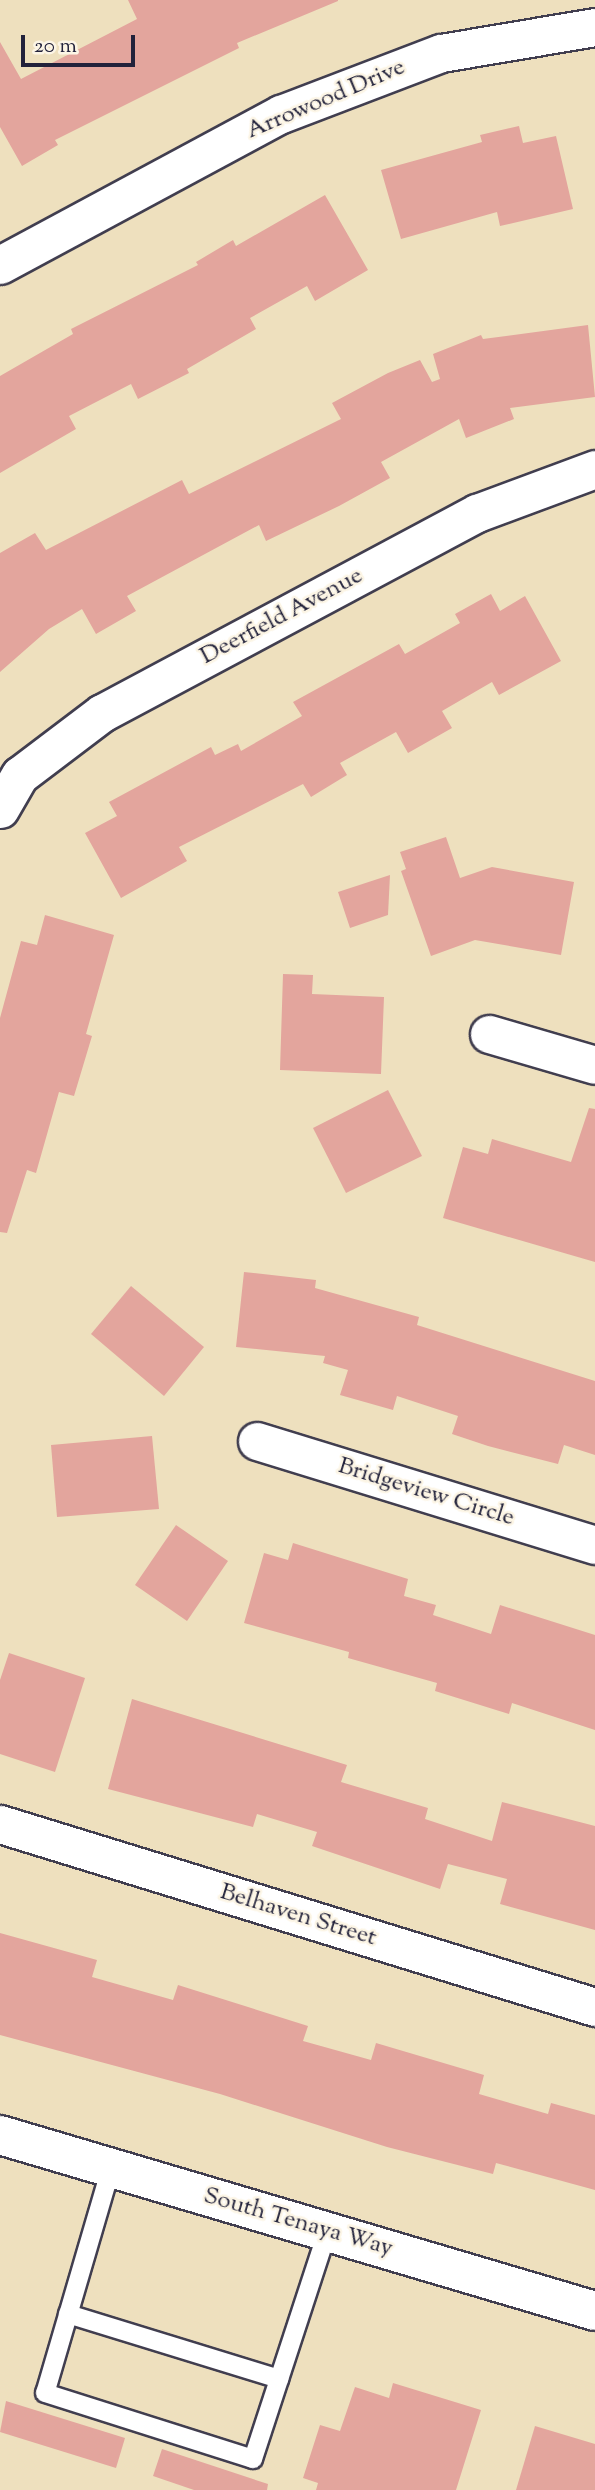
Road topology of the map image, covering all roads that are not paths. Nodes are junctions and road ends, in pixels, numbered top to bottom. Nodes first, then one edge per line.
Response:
1 (595, 27) edge
2 (0, 265) edge
3 (595, 469) edge
4 (0, 810) edge
5 (489, 1034) dead end
6 (595, 1065) edge
7 (257, 1441) dead end
8 (595, 1545) edge
9 (0, 1824) edge
10 (595, 2007) edge
11 (0, 2135) edge
12 (111, 2168) junction
13 (327, 2232) junction
14 (595, 2311) edge
15 (68, 2314) junction
16 (279, 2379) junction

1 - 2 street, Arrowood Drive
3 - 4 street, Deerfield Avenue
5 - 6 street
7 - 8 street, Bridgeview Circle
9 - 10 street, Belhaven Street
11 - 12 street, South Tenaya Way
12 - 13 street, South Tenaya Way
12 - 15 lane
13 - 14 street, South Tenaya Way
13 - 16 lane
15 - 16 lane
15 - 16 lane

